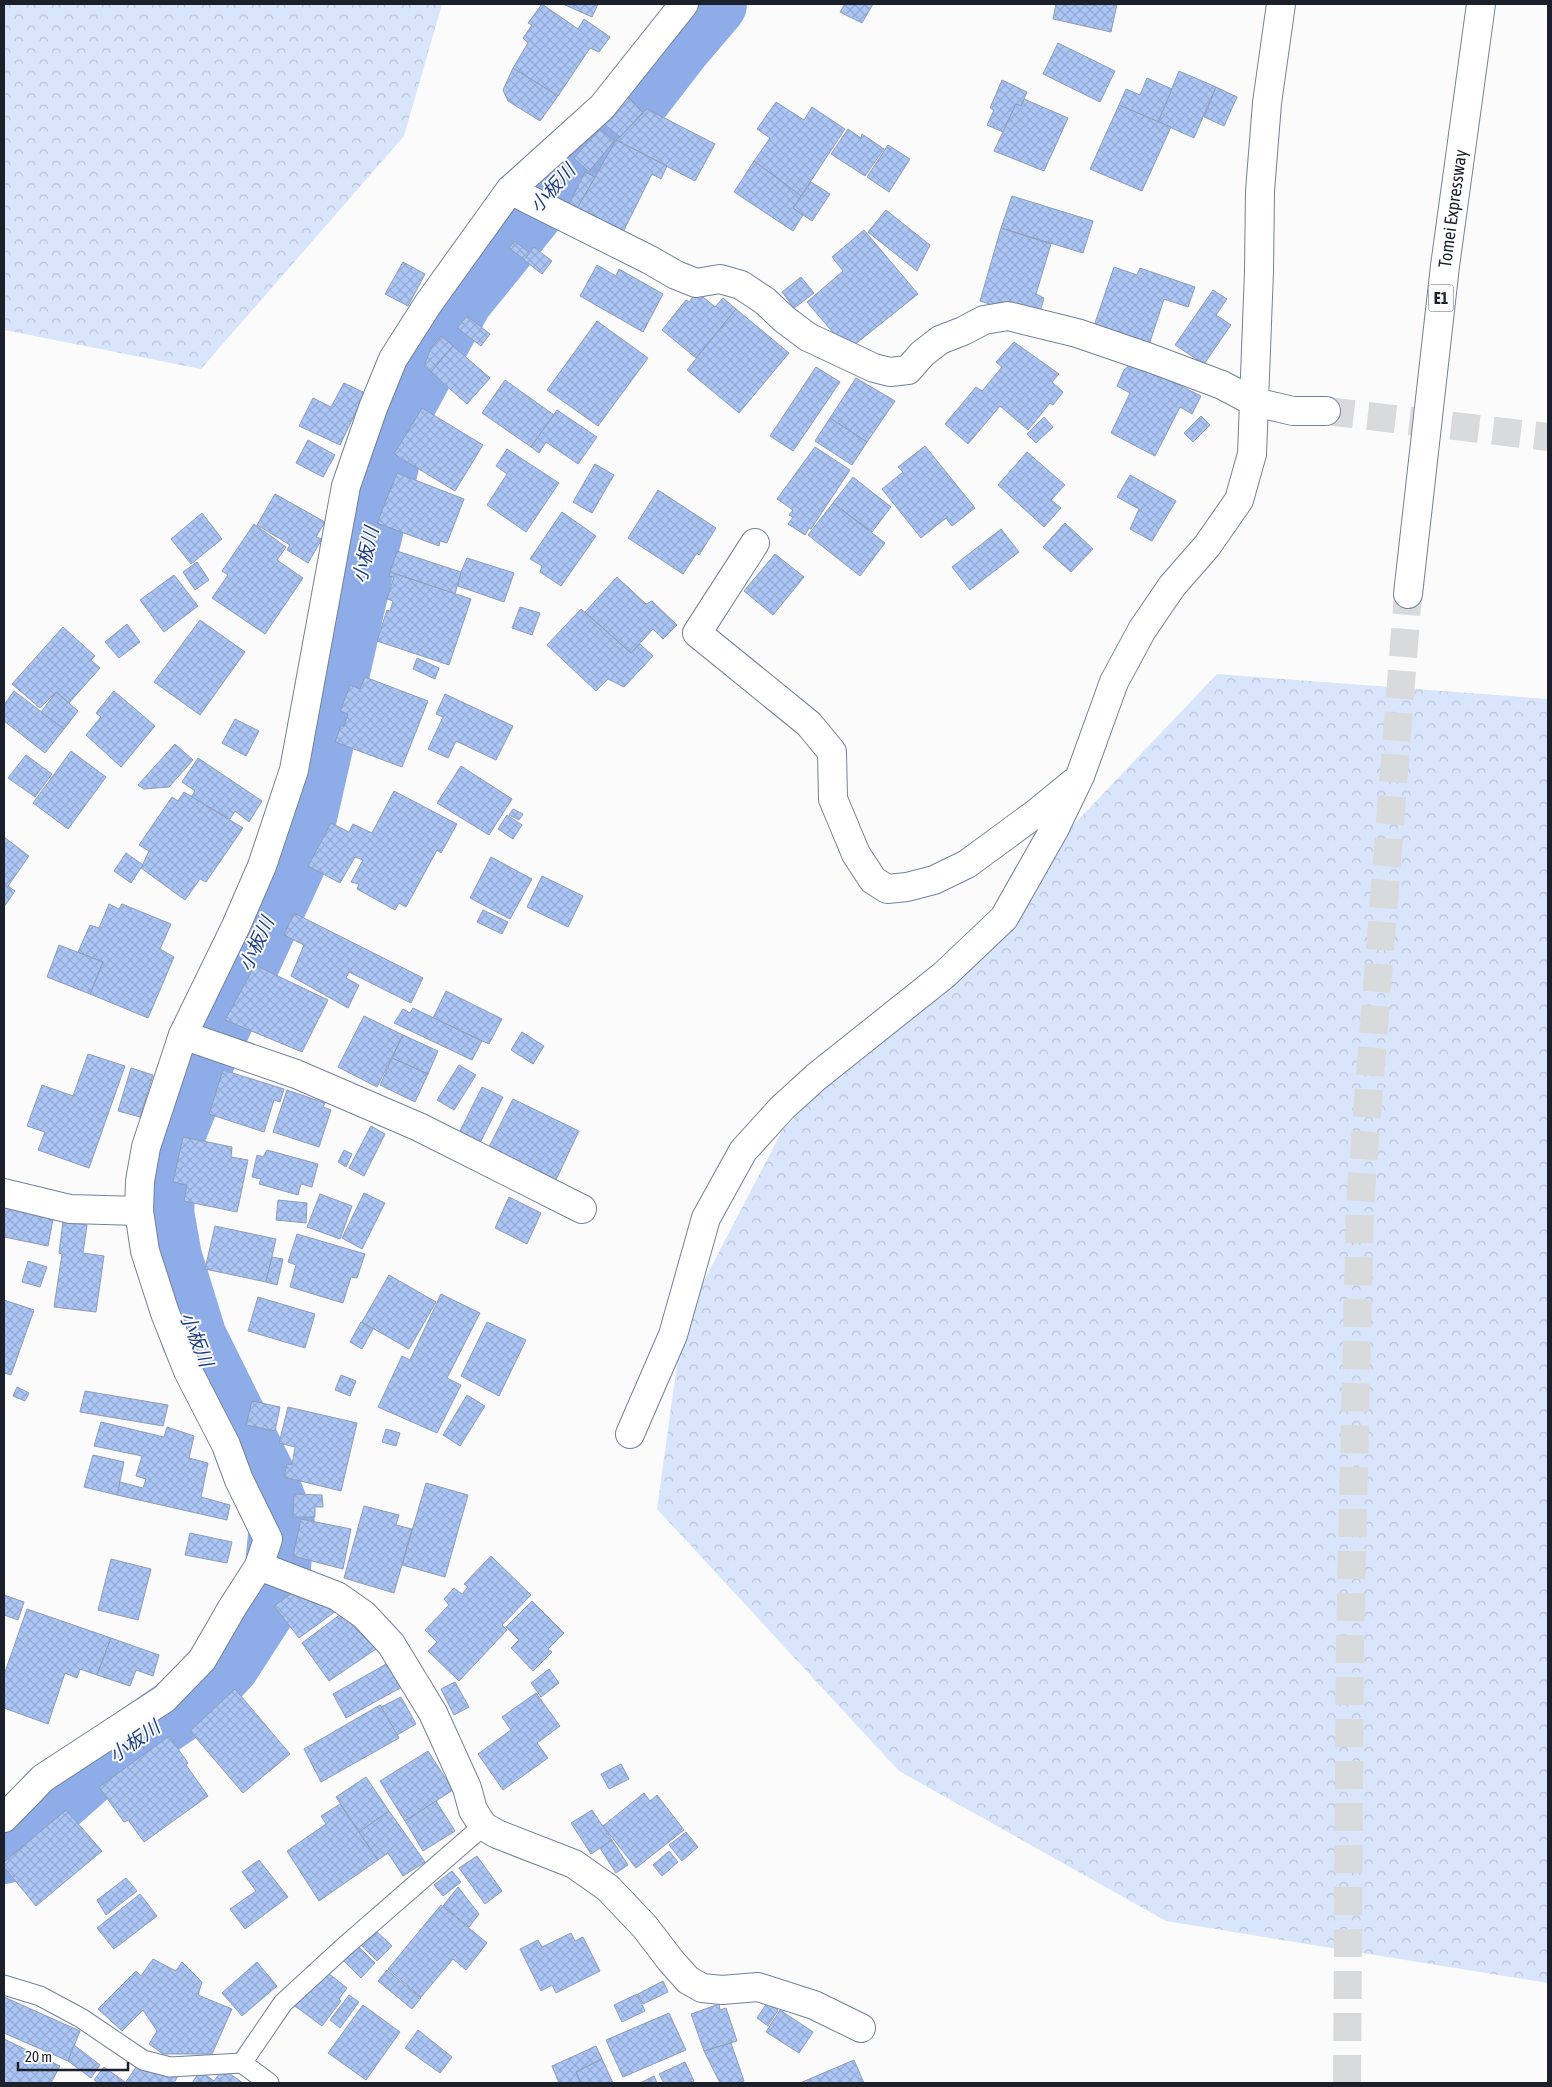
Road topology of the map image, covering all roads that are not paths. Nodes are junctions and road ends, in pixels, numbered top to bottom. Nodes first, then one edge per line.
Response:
1 (684, 4) edge
2 (1281, 4) edge
3 (1481, 4) edge
4 (510, 190) junction
5 (1254, 402) junction
6 (1326, 411) tunnel mouth
7 (755, 543) dead end
8 (1408, 594) tunnel mouth
9 (1080, 776) junction
10 (182, 1035) junction
11 (4, 1193) edge
12 (582, 1208) dead end
13 (139, 1212) junction
14 (630, 1434) dead end
15 (259, 1566) junction
16 (4, 1818) edge
17 (483, 1826) junction
18 (4, 1984) edge
19 (862, 2028) dead end
20 (242, 2063) junction
21 (269, 2083) edge

1 - 4 main road
2 - 5 main road
3 - 8 main road, Tomei Expressway / E1
4 - 5 main road
4 - 10 main road
5 - 6 main road
5 - 9 main road
7 - 9 main road
9 - 14 main road
10 - 12 main road
10 - 13 main road
11 - 13 main road
13 - 15 main road
15 - 16 main road
15 - 17 main road
17 - 19 main road
17 - 20 lane
18 - 20 lane
20 - 21 lane

